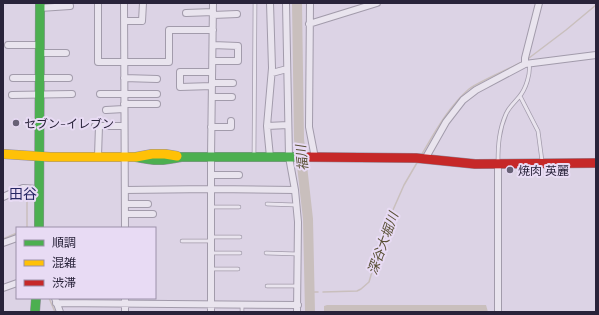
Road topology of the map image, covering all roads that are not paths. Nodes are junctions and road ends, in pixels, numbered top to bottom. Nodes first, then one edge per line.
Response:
1 (98, 3) edge
2 (124, 3) edge
3 (143, 3) edge
4 (213, 3) edge
5 (255, 3) edge
6 (270, 3) edge
7 (286, 3) edge
8 (310, 3) edge
9 (376, 3) edge
10 (538, 4) edge
11 (40, 5) edge
12 (70, 6) dead end
13 (186, 13) dead end
14 (213, 13) junction
15 (238, 14) dead end
16 (124, 21) junction
17 (309, 24) junction
18 (213, 30) junction
19 (8, 45) dead end
20 (213, 45) junction
21 (39, 49) junction
22 (66, 53) dead end
23 (596, 55) edge
24 (212, 61) junction
25 (124, 62) junction
26 (527, 63) junction
27 (287, 69) junction
28 (212, 72) junction
29 (272, 73) junction
30 (13, 78) dead end
31 (39, 78) junction
32 (69, 78) dead end
33 (124, 78) junction
34 (157, 79) dead end
35 (233, 83) dead end
36 (212, 84) junction
37 (124, 93) junction
38 (39, 94) junction
39 (72, 94) dead end
40 (100, 94) dead end
41 (157, 94) dead end
42 (12, 95) dead end
43 (520, 96) junction
44 (212, 97) junction
45 (232, 97) dead end
46 (157, 104) dead end
47 (124, 107) junction
48 (106, 110) dead end
49 (231, 121) dead end
50 (288, 125) junction
51 (124, 126) junction
52 (267, 126) junction
53 (211, 127) junction
54 (3, 154) edge
55 (98, 156) junction
56 (39, 157) junction
57 (125, 157) junction
58 (211, 157) junction
59 (254, 157) junction
60 (270, 157) junction
61 (291, 157) junction
62 (313, 158) junction
63 (425, 158) junction
64 (542, 163) junction
65 (596, 163) edge
66 (498, 164) junction
67 (211, 175) junction
68 (239, 175) dead end
69 (39, 188) junction
70 (211, 189) junction
71 (125, 190) junction
72 (295, 190) junction
73 (3, 197) edge
74 (125, 204) junction
75 (148, 204) dead end
76 (267, 204) dead end
77 (296, 205) junction
78 (211, 207) junction
79 (239, 207) dead end
80 (125, 214) junction
81 (153, 214) dead end
82 (39, 227) edge
83 (125, 227) edge
84 (16, 238) edge
85 (240, 238) dead end
86 (211, 239) junction
87 (182, 241) dead end
88 (3, 244) edge
89 (211, 253) junction
90 (240, 253) dead end
91 (266, 253) dead end
92 (298, 254) junction
93 (211, 269) junction
94 (238, 269) dead end
95 (16, 283) edge
96 (267, 286) dead end
97 (298, 286) junction
98 (3, 288) edge
99 (36, 299) edge
100 (56, 300) edge
101 (125, 301) edge
102 (211, 305) junction
103 (242, 305) junction
104 (298, 309) edge
105 (35, 312) edge
106 (60, 312) edge
107 (125, 312) edge
108 (211, 312) edge
109 (242, 312) edge
110 (498, 312) edge

1 - 25 street
2 - 16 street
3 - 16 street
4 - 14 street
5 - 59 lane
6 - 29 street
7 - 27 street
8 - 17 street
9 - 17 street
10 - 26 street
11 - 12 street
11 - 21 street
13 - 14 street
14 - 15 street
14 - 18 street
16 - 25 street
17 - 62 street
18 - 20 street
18 - 25 street
19 - 21 street
20 - 24 street
20 - 24 street
21 - 22 street
21 - 31 street
23 - 26 street
24 - 28 street
25 - 33 street
26 - 43 lane
26 - 63 street
27 - 29 street
27 - 50 street
28 - 36 street
28 - 36 street
29 - 52 street
30 - 31 street
31 - 32 street
31 - 38 street
33 - 34 street
33 - 37 street
35 - 36 street
36 - 44 street
37 - 40 street
37 - 41 street
37 - 47 street
38 - 39 street
38 - 42 street
38 - 56 street
43 - 64 lane
43 - 66 lane
44 - 45 street
44 - 53 street
46 - 47 street
47 - 48 street
47 - 51 street
49 - 53 street
50 - 52 street
50 - 61 street
51 - 55 street
51 - 57 street
52 - 60 street
53 - 58 street
54 - 56 street
55 - 56 street
55 - 57 street
56 - 69 street
57 - 58 street
57 - 71 street
58 - 59 street
58 - 67 street
59 - 60 street
60 - 61 street
61 - 62 street
61 - 72 street
62 - 63 street
63 - 66 street
64 - 65 street
64 - 66 street
66 - 110 street
67 - 68 street
67 - 70 street
69 - 73 street
69 - 82 street
70 - 71 street
70 - 72 street
70 - 78 street
71 - 74 street
72 - 77 street
74 - 75 street
74 - 80 street
76 - 77 lane
77 - 92 street
78 - 79 lane
78 - 86 street
80 - 81 street
80 - 83 street
84 - 88 street
85 - 86 lane
86 - 87 lane
86 - 89 street
89 - 90 lane
89 - 93 street
91 - 92 lane
92 - 97 street
93 - 94 lane
93 - 102 street
95 - 98 street
96 - 97 lane
97 - 104 street
99 - 105 street
100 - 101 street
100 - 106 street
101 - 102 street
101 - 107 street
102 - 103 street
102 - 108 street
103 - 104 street
103 - 109 lane

